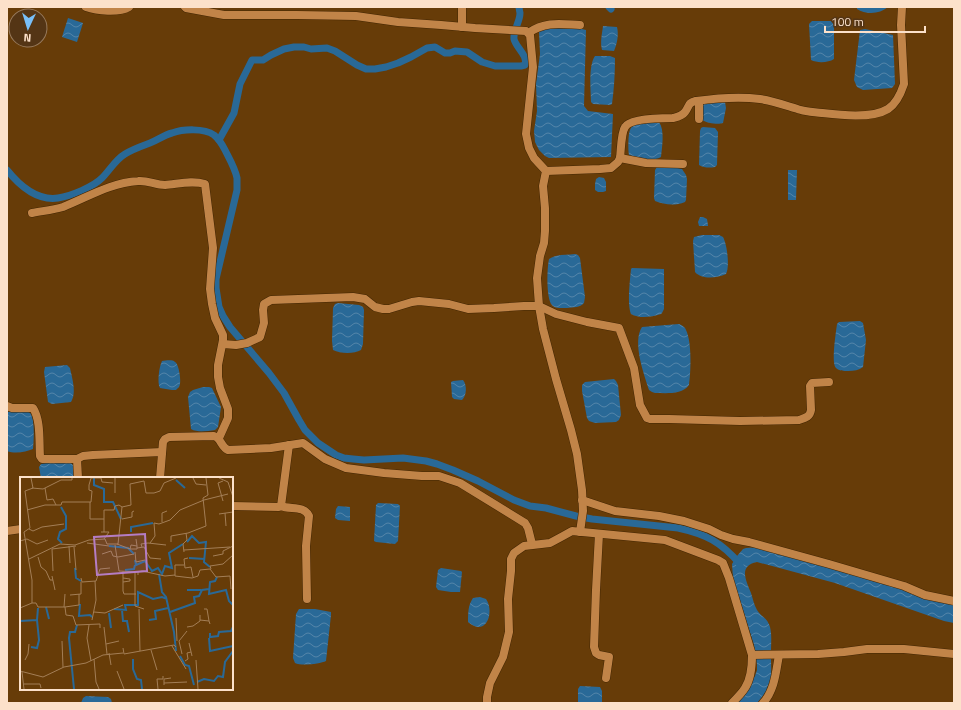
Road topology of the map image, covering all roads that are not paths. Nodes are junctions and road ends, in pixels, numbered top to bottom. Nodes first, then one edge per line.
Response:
1 (86, 7) edge
2 (129, 7) edge
3 (185, 7) edge
4 (462, 7) edge
5 (902, 7) edge
6 (240, 11) edge
7 (580, 25) dead end
8 (462, 27) junction
9 (528, 33) junction
10 (696, 101) junction
11 (699, 119) dead end
12 (620, 158) junction
13 (683, 164) dead end
14 (546, 171) junction
15 (32, 213) dead end
16 (539, 306) junction
17 (223, 344) junction
18 (829, 382) dead end
19 (7, 406) edge
20 (219, 438) junction
21 (289, 444) junction
22 (162, 452) junction
23 (77, 459) junction
24 (78, 477) edge
25 (160, 477) edge
26 (582, 500) junction
27 (233, 506) edge
28 (281, 506) junction
29 (20, 529) edge
30 (581, 530) junction
31 (7, 531) edge
32 (599, 534) junction
33 (532, 544) junction
34 (307, 599) dead end
35 (954, 601) edge
36 (954, 654) edge
37 (755, 655) junction
38 (777, 655) junction
39 (606, 678) dead end
40 (487, 703) edge
41 (732, 703) edge
42 (763, 703) edge

1 - 2 street
3 - 6 street
4 - 8 street
5 - 10 street
6 - 8 street
7 - 9 street
8 - 9 street
9 - 14 street
10 - 11 street
10 - 12 street
12 - 13 street
12 - 14 street
14 - 16 street
15 - 17 street
16 - 17 street
16 - 18 street
16 - 26 street
17 - 20 street
19 - 23 street
20 - 21 street
20 - 22 street
21 - 28 street
21 - 33 street
22 - 23 street
22 - 25 street
23 - 24 street
26 - 30 street
26 - 35 street
27 - 28 street
28 - 34 street
29 - 31 street
30 - 32 street
30 - 33 street
32 - 37 street
32 - 39 street
33 - 40 street
36 - 38 street
37 - 38 street
37 - 41 street
38 - 42 street

